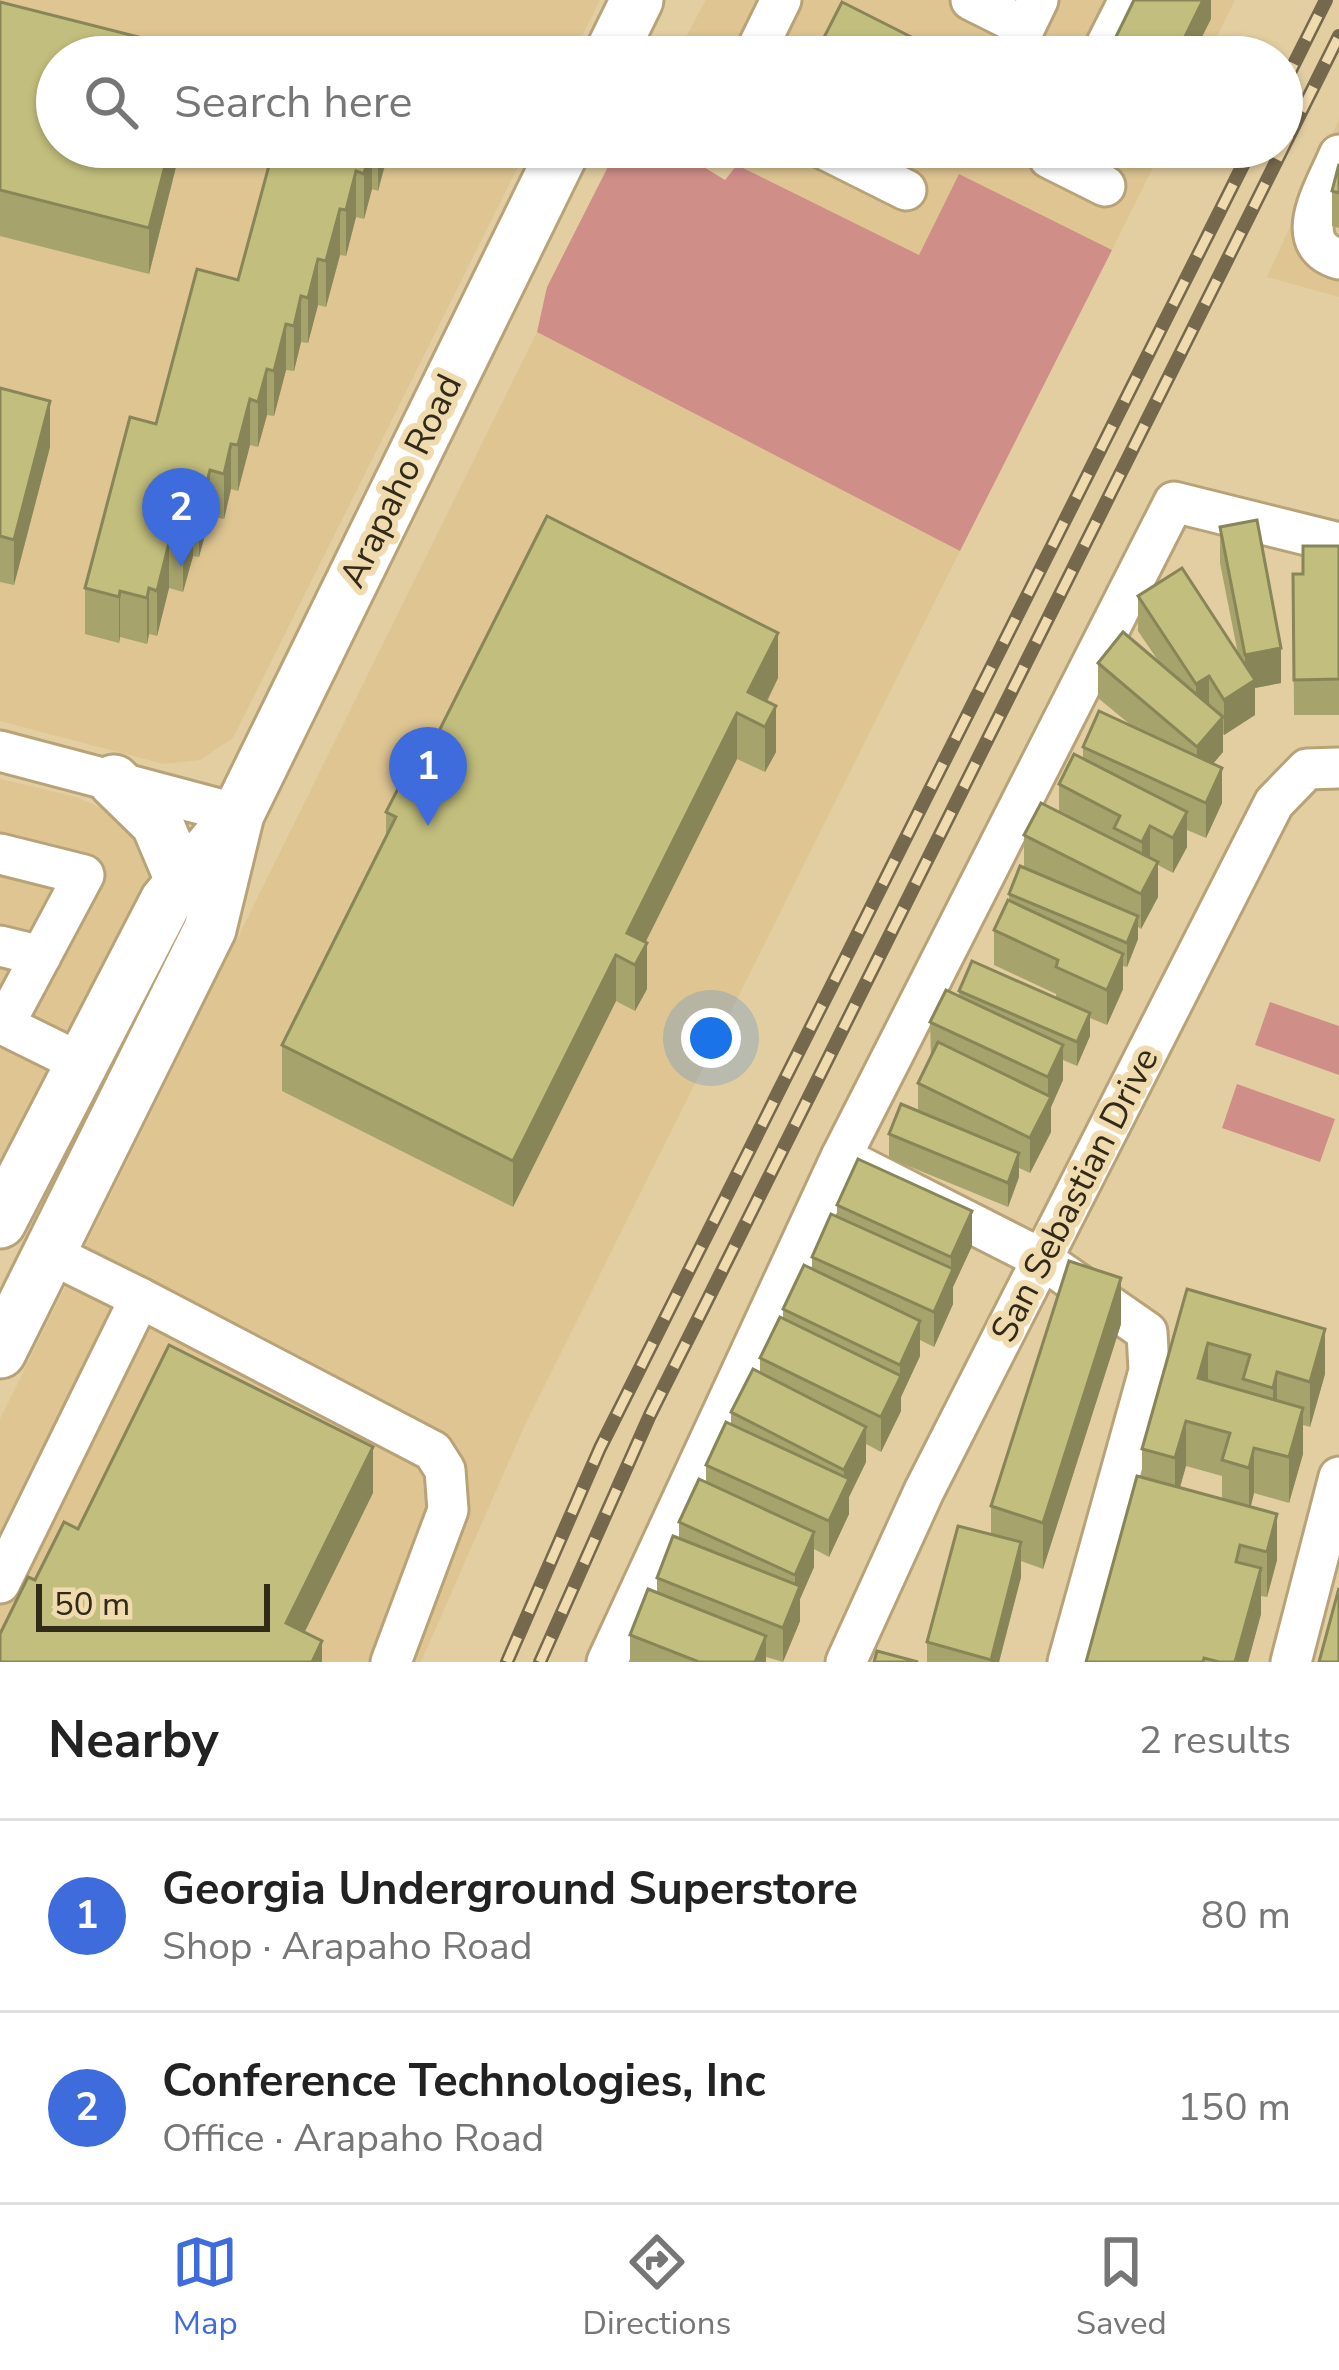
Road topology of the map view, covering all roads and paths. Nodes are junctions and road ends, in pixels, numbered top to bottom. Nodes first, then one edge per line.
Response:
1 (637, 0) edge
2 (782, 0) edge
3 (973, 0) edge
4 (1038, 0) edge
5 (1129, 0) edge
6 (625, 36) edge
7 (764, 36) edge
8 (1111, 36) edge
9 (1339, 154) edge
10 (555, 168) edge
11 (862, 168) edge
12 (1069, 168) edge
13 (1105, 186) dead end
14 (906, 190) dead end
15 (1339, 259) edge
16 (1339, 543) edge
17 (0, 751) edge
18 (1339, 767) edge
19 (114, 782) junction
20 (238, 814) junction
21 (0, 854) edge
22 (182, 882) junction
23 (0, 946) edge
24 (41, 956) junction
25 (82, 1064) junction
26 (841, 1157) junction
27 (0, 1222) edge
28 (50, 1252) junction
29 (1042, 1259) junction
30 (140, 1298) junction
31 (0, 1352) edge
32 (1339, 1477) edge
33 (0, 1583) edge
34 (391, 1662) edge
35 (607, 1662) edge
36 (846, 1662) edge
37 (1068, 1662) edge
38 (1292, 1662) edge

1 - 6 main road
2 - 7 street
3 - 4 street
5 - 8 street
9 - 15 street
10 - 20 main road, Arapaho Road
11 - 14 street
12 - 13 street
16 - 26 street
17 - 19 street
18 - 29 street, San Sebastian Drive
19 - 20 street
19 - 22 main road
20 - 22 main road, Arapaho Road
20 - 28 main road, Arapaho Road
21 - 24 street
22 - 25 main road, Arapaho Road
23 - 24 street
24 - 25 street
25 - 27 main road, Arapaho Road
26 - 29 street
26 - 35 street
28 - 30 street
28 - 31 main road, Arapaho Road
29 - 36 street, San Sebastian Drive
29 - 37 street
30 - 33 street
30 - 34 street
32 - 38 street

